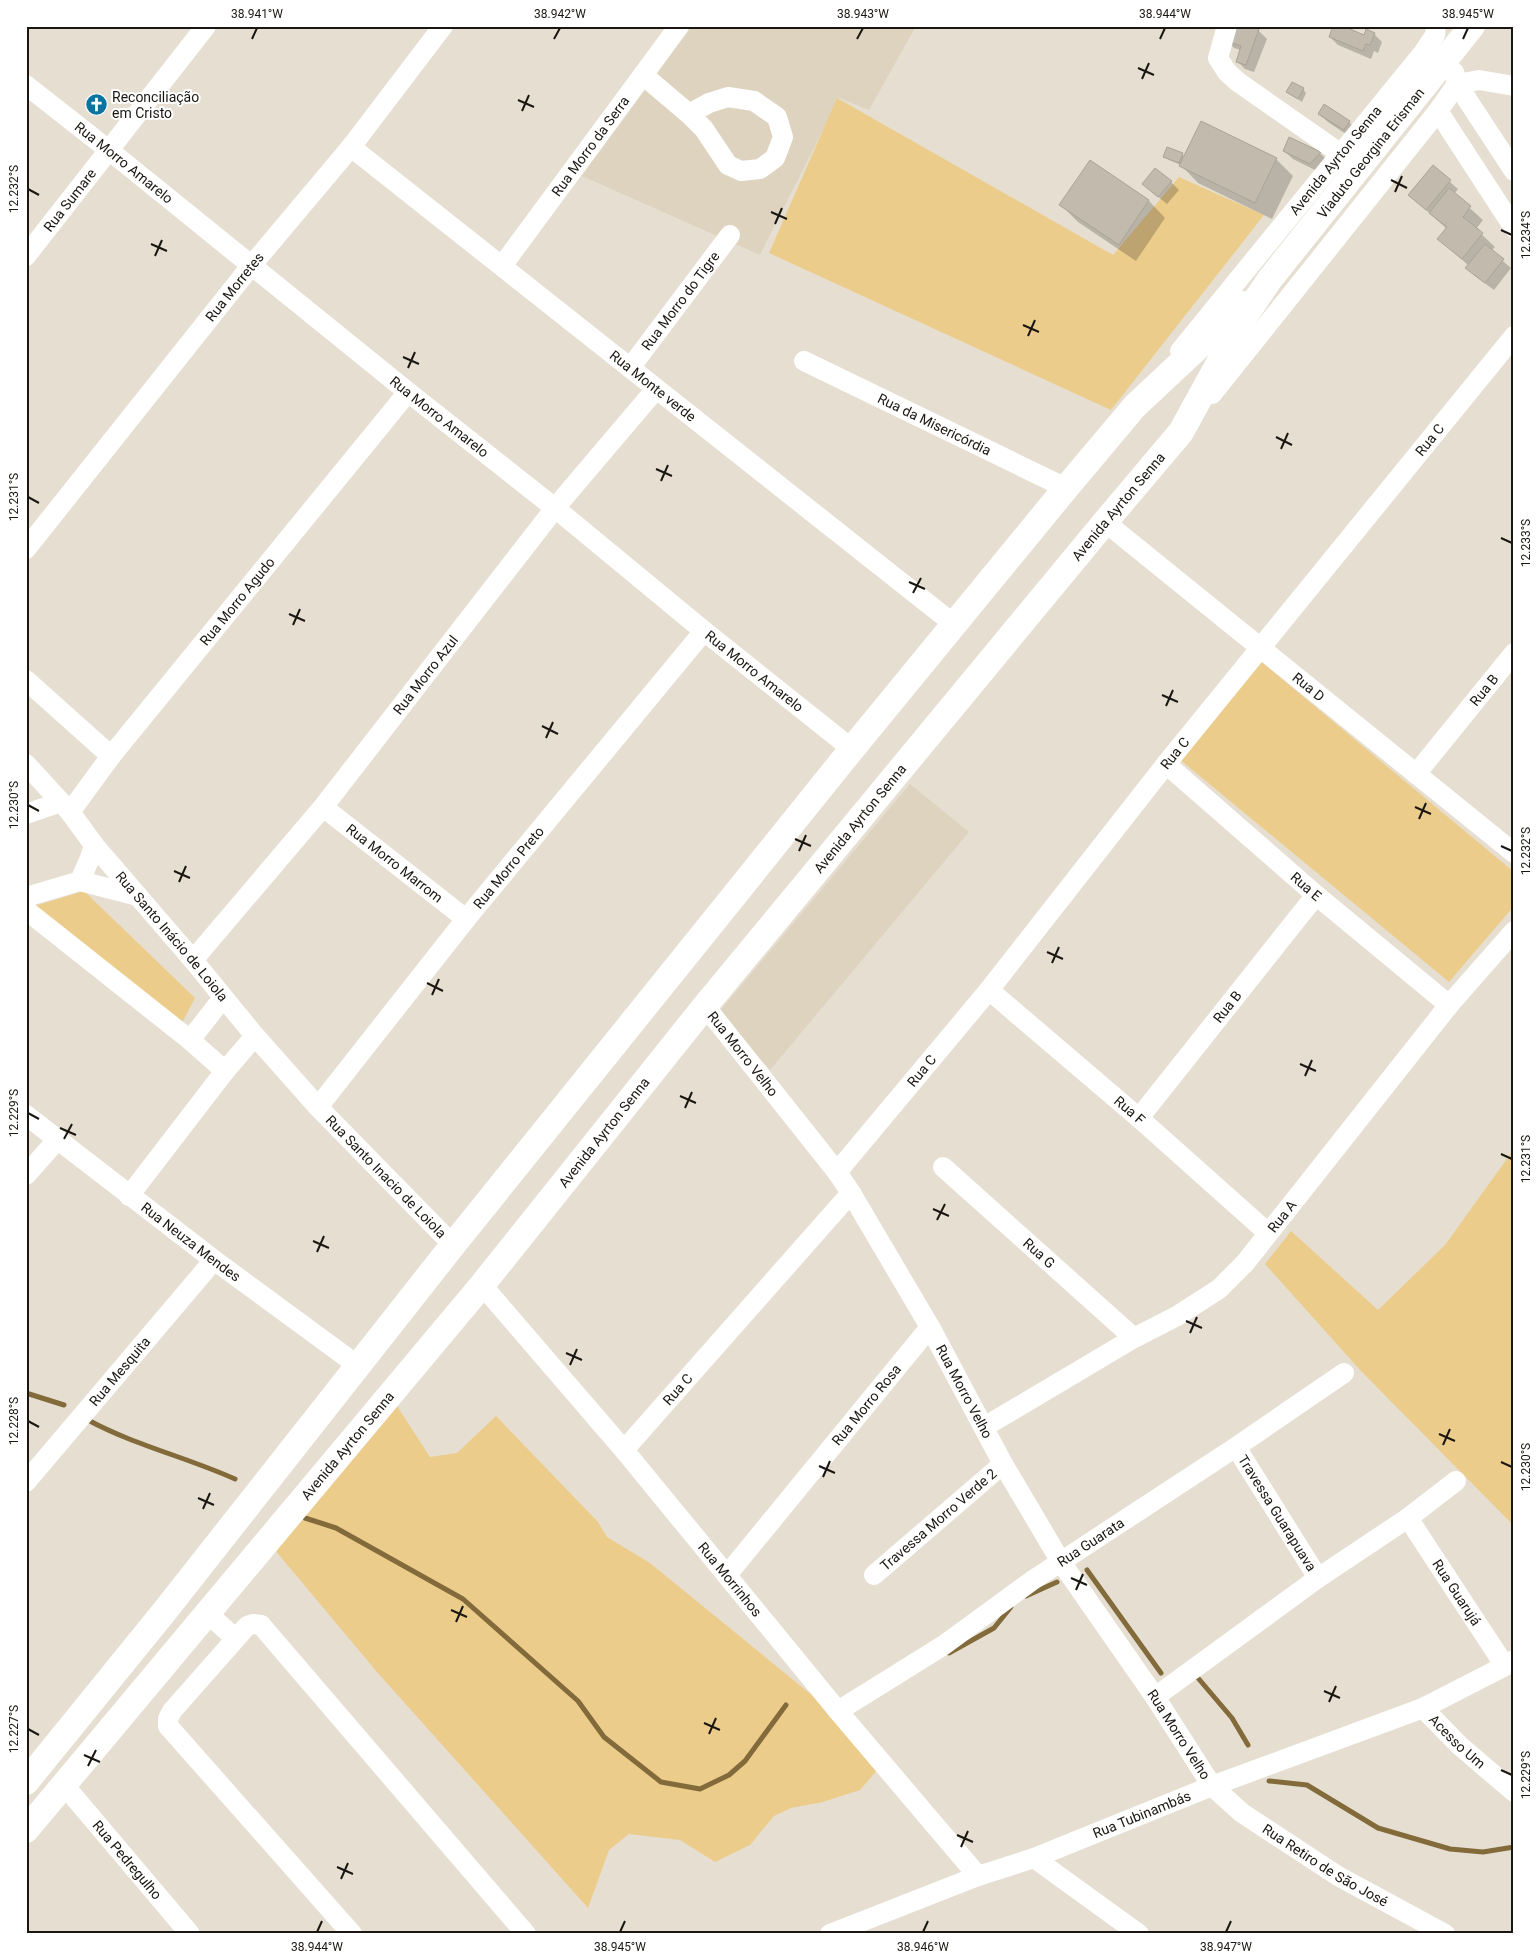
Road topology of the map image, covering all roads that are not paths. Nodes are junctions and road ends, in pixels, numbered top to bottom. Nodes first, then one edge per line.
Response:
1 (206, 26) edge
2 (443, 26) edge
3 (679, 26) edge
4 (1227, 26) edge
5 (1436, 26) edge
6 (1472, 26) edge
7 (1423, 53) junction
8 (643, 76) junction
9 (1457, 84) junction
10 (26, 86) edge
11 (1514, 86) edge
12 (1438, 111) junction
13 (689, 114) junction
14 (351, 147) junction
15 (110, 151) junction
16 (1341, 154) junction
17 (1514, 171) edge
18 (1514, 228) edge
19 (730, 235) dead end
20 (26, 256) edge
21 (251, 266) junction
22 (502, 266) junction
23 (1270, 279) junction
24 (1514, 336) edge
25 (804, 361) dead end
26 (630, 368) junction
27 (656, 389) junction
28 (408, 392) junction
29 (1135, 406) junction
30 (1181, 432) junction
31 (1066, 488) junction
32 (555, 508) junction
33 (1105, 522) junction
34 (26, 548) edge
35 (955, 625) junction
36 (704, 632) junction
37 (1261, 648) junction
38 (1514, 653) edge
39 (26, 680) edge
40 (852, 749) junction
41 (111, 756) junction
42 (26, 764) edge
43 (1166, 764) junction
44 (1416, 774) junction
45 (65, 807) junction
46 (323, 807) junction
47 (26, 814) edge
48 (94, 846) junction
49 (1514, 853) edge
50 (80, 880) junction
51 (1316, 895) junction
52 (138, 896) junction
53 (26, 897) edge
54 (26, 910) edge
55 (466, 919) junction
56 (1514, 931) edge
57 (193, 960) junction
58 (989, 990) junction
59 (223, 998) junction
60 (1449, 1005) junction
61 (705, 1006) junction
62 (255, 1036) junction
63 (190, 1040) junction
64 (225, 1071) junction
65 (318, 1108) junction
66 (26, 1116) edge
67 (1139, 1118) junction
68 (57, 1140) junction
69 (943, 1167) dead end
70 (837, 1172) junction
71 (26, 1175) edge
72 (851, 1193) junction
73 (129, 1196) junction
74 (1268, 1232) junction
75 (453, 1246) junction
76 (214, 1260) junction
77 (482, 1285) junction
78 (930, 1327) junction
79 (1134, 1338) junction
80 (357, 1365) junction
81 (1344, 1373) dead end
82 (984, 1427) junction
83 (1236, 1447) junction
84 (624, 1450) junction
85 (1003, 1464) junction
86 (1456, 1480) dead end
87 (26, 1482) edge
88 (1408, 1518) junction
89 (1061, 1562) junction
90 (727, 1575) junction
91 (874, 1575) dead end
92 (1318, 1578) junction
93 (208, 1614) junction
94 (235, 1638) junction
95 (1510, 1663) edge
96 (1155, 1697) junction
97 (1423, 1708) junction
98 (838, 1711) junction
99 (26, 1782) edge
100 (1511, 1783) edge
101 (64, 1785) junction
102 (1212, 1786) junction
103 (26, 1830) edge
104 (1034, 1858) junction
105 (978, 1876) junction
106 (856, 1929) edge
107 (190, 1934) edge
108 (352, 1934) edge
109 (526, 1934) edge
110 (830, 1934) edge
111 (1139, 1934) edge
112 (1445, 1934) edge

1 - 15 street, Rua Sumare
2 - 14 street, Rua Morretes
3 - 8 street, Rua Morro da Serra
4 - 16 street
5 - 7 street, Avenida Ayrton Senna
6 - 23 main road, Viaduto Georgina Erisman
7 - 9 street
7 - 16 street, Avenida Ayrton Senna
8 - 13 street
8 - 22 street, Rua Morro da Serra
9 - 11 street
9 - 12 street, Avenida Ayrton Senna
9 - 17 street
10 - 15 street, Rua Morro Amarelo
12 - 18 street
12 - 30 street, Avenida Ayrton Senna
13 - 13 street
14 - 21 street, Rua Morretes
14 - 22 street, Rua Monte verde
15 - 20 street, Rua Sumare
15 - 21 street, Rua Morro Amarelo
16 - 29 street, Avenida Ayrton Senna
19 - 26 street, Rua Morro do Tigre
21 - 28 street, Rua Morro Amarelo
21 - 34 street, Rua Morretes
22 - 26 street, Rua Monte verde
23 - 29 main road, Avenida Ayrton Senna
23 - 30 main road, Avenida Ayrton Senna
24 - 37 street, Rua C
25 - 31 street, Rua da Misericórdia
26 - 27 street, Rua Monte verde
27 - 32 street, Rua Morro Azul
27 - 35 street, Rua Monte verde
28 - 32 street, Rua Morro Amarelo
28 - 41 street, Rua Morro Agudo
29 - 31 main road, Avenida Ayrton Senna
30 - 33 main road, Avenida Ayrton Senna
31 - 35 main road, Avenida Ayrton Senna
32 - 36 street, Rua Morro Amarelo
32 - 46 street, Rua Morro Azul
33 - 37 street, Rua D
33 - 61 main road, Avenida Ayrton Senna
35 - 40 main road, Avenida Ayrton Senna
36 - 40 street, Rua Morro Amarelo
36 - 55 street, Rua Morro Preto
37 - 43 street, Rua C
37 - 44 street, Rua D
38 - 44 street, Rua B
39 - 41 street
40 - 75 main road, Avenida Ayrton Senna
41 - 45 street, Rua Morro Agudo
42 - 45 street, Rua Santo Inácio de Loiola
43 - 51 street, Rua E
43 - 58 street, Rua C
44 - 49 street, Rua D
45 - 47 street
45 - 48 street, Rua Santo Inácio de Loiola
46 - 55 street, Rua Morro Marrom
46 - 57 street, Rua Morro Azul
48 - 50 street
48 - 52 street, Rua Santo Inácio de Loiola
50 - 52 street
50 - 53 street
51 - 60 street, Rua E
51 - 67 street, Rua B
52 - 57 street, Rua Santo Inácio de Loiola
54 - 63 street
55 - 65 street, Rua Morro Preto
56 - 60 street, Rua A
57 - 59 street, Rua Santo Inácio de Loiola
58 - 67 street, Rua F
58 - 70 street, Rua C
59 - 62 street, Rua Santo Inácio de Loiola
59 - 63 street
60 - 74 street, Rua A
61 - 70 street, Rua Morro Velho
61 - 77 main road, Avenida Ayrton Senna
62 - 64 street
62 - 65 street, Rua Santo Inácio de Loiola
63 - 64 street
64 - 73 street
65 - 75 street, Rua Santo Inacio de Loiola
66 - 68 street, Rua Neuza Mendes
67 - 74 street, Rua F
68 - 71 street
68 - 73 street, Rua Neuza Mendes
69 - 79 street, Rua G
70 - 72 street, Rua Morro Velho
72 - 78 street, Rua Morro Velho
72 - 84 street, Rua C
73 - 76 street, Rua Neuza Mendes
74 - 79 street, Rua A
75 - 80 main road, Avenida Ayrton Senna
76 - 80 street, Rua Neuza Mendes
76 - 87 street, Rua Mesquita
77 - 84 street, Rua Morrinhos
77 - 93 main road, Avenida Ayrton Senna
78 - 82 street, Rua Morro Velho
78 - 90 street, Rua Morro Rosa
79 - 82 street, Rua A
80 - 99 main road, Avenida Ayrton Senna
81 - 83 street, Rua Guarata
82 - 85 street, Rua Morro Velho
83 - 89 street, Rua Guarata
83 - 92 street, Travessa Guarapuava
84 - 90 street, Rua Morrinhos
85 - 89 street, Rua Morro Velho
85 - 91 street, Travessa Morro Verde 2
86 - 88 street
88 - 92 street
88 - 95 street, Rua Guarujá
89 - 96 street, Rua Morro Velho
89 - 98 street, Rua Guarata
90 - 98 street, Rua Morrinhos
92 - 96 street
93 - 94 street
93 - 101 main road, Avenida Ayrton Senna
94 - 108 street
94 - 109 street
95 - 97 street, Rua Tubinambás
96 - 102 street, Rua Morro Velho
97 - 100 street, Acesso Um
97 - 102 street, Rua Tubinambás
98 - 105 street, Rua Morrinhos
101 - 103 main road, Avenida Ayrton Senna
101 - 107 street, Rua Pedregulho
102 - 104 street, Rua Tubinambás
102 - 112 street, Rua Retiro de São José
104 - 105 street, Rua Tubinambás
104 - 111 street
105 - 106 street, Rua Tubinambás
106 - 110 street, Rua Tubinambás

